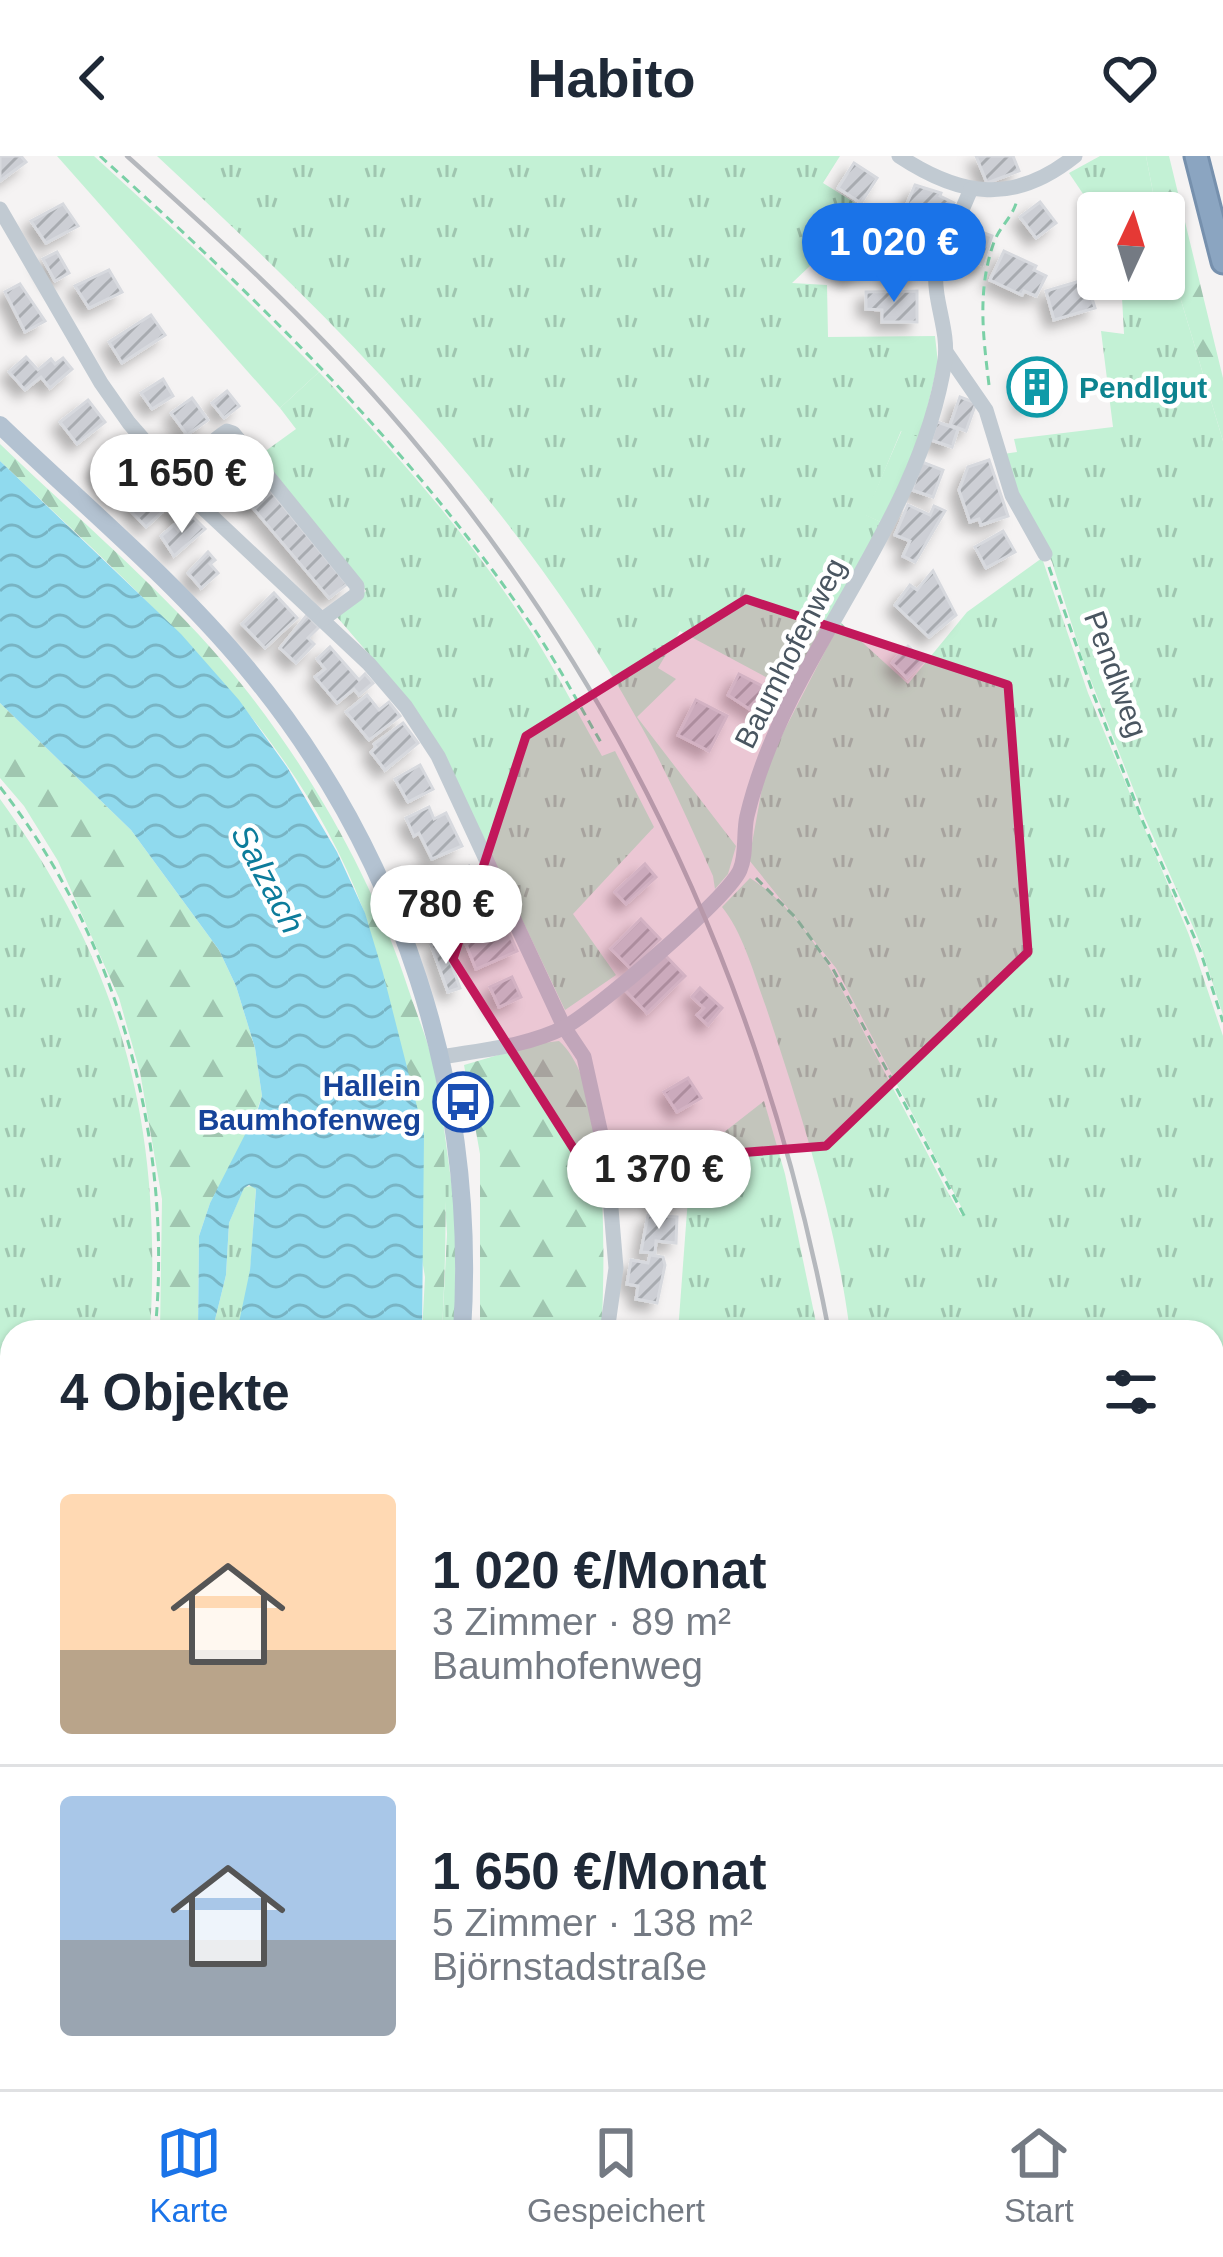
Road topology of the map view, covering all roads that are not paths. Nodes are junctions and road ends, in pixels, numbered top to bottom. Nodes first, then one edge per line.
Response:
1 (898, 156) edge
2 (1075, 156) edge
3 (1196, 156) edge
4 (971, 189) junction
5 (0, 210) edge
6 (1223, 262) edge
7 (946, 352) junction
8 (0, 424) edge
9 (180, 481) junction
10 (1045, 554) road end
11 (322, 619) junction
12 (564, 1028) junction
13 (441, 1057) junction
14 (463, 1320) edge
15 (609, 1320) edge

1 - 4 street
2 - 4 street
3 - 6 highway
4 - 7 street, Baumhofenweg
5 - 9 street
7 - 10 street
7 - 12 street, Baumhofenweg
8 - 13 main road
9 - 11 street
9 - 11 street
11 - 12 street
12 - 13 street
12 - 15 street
13 - 14 main road

